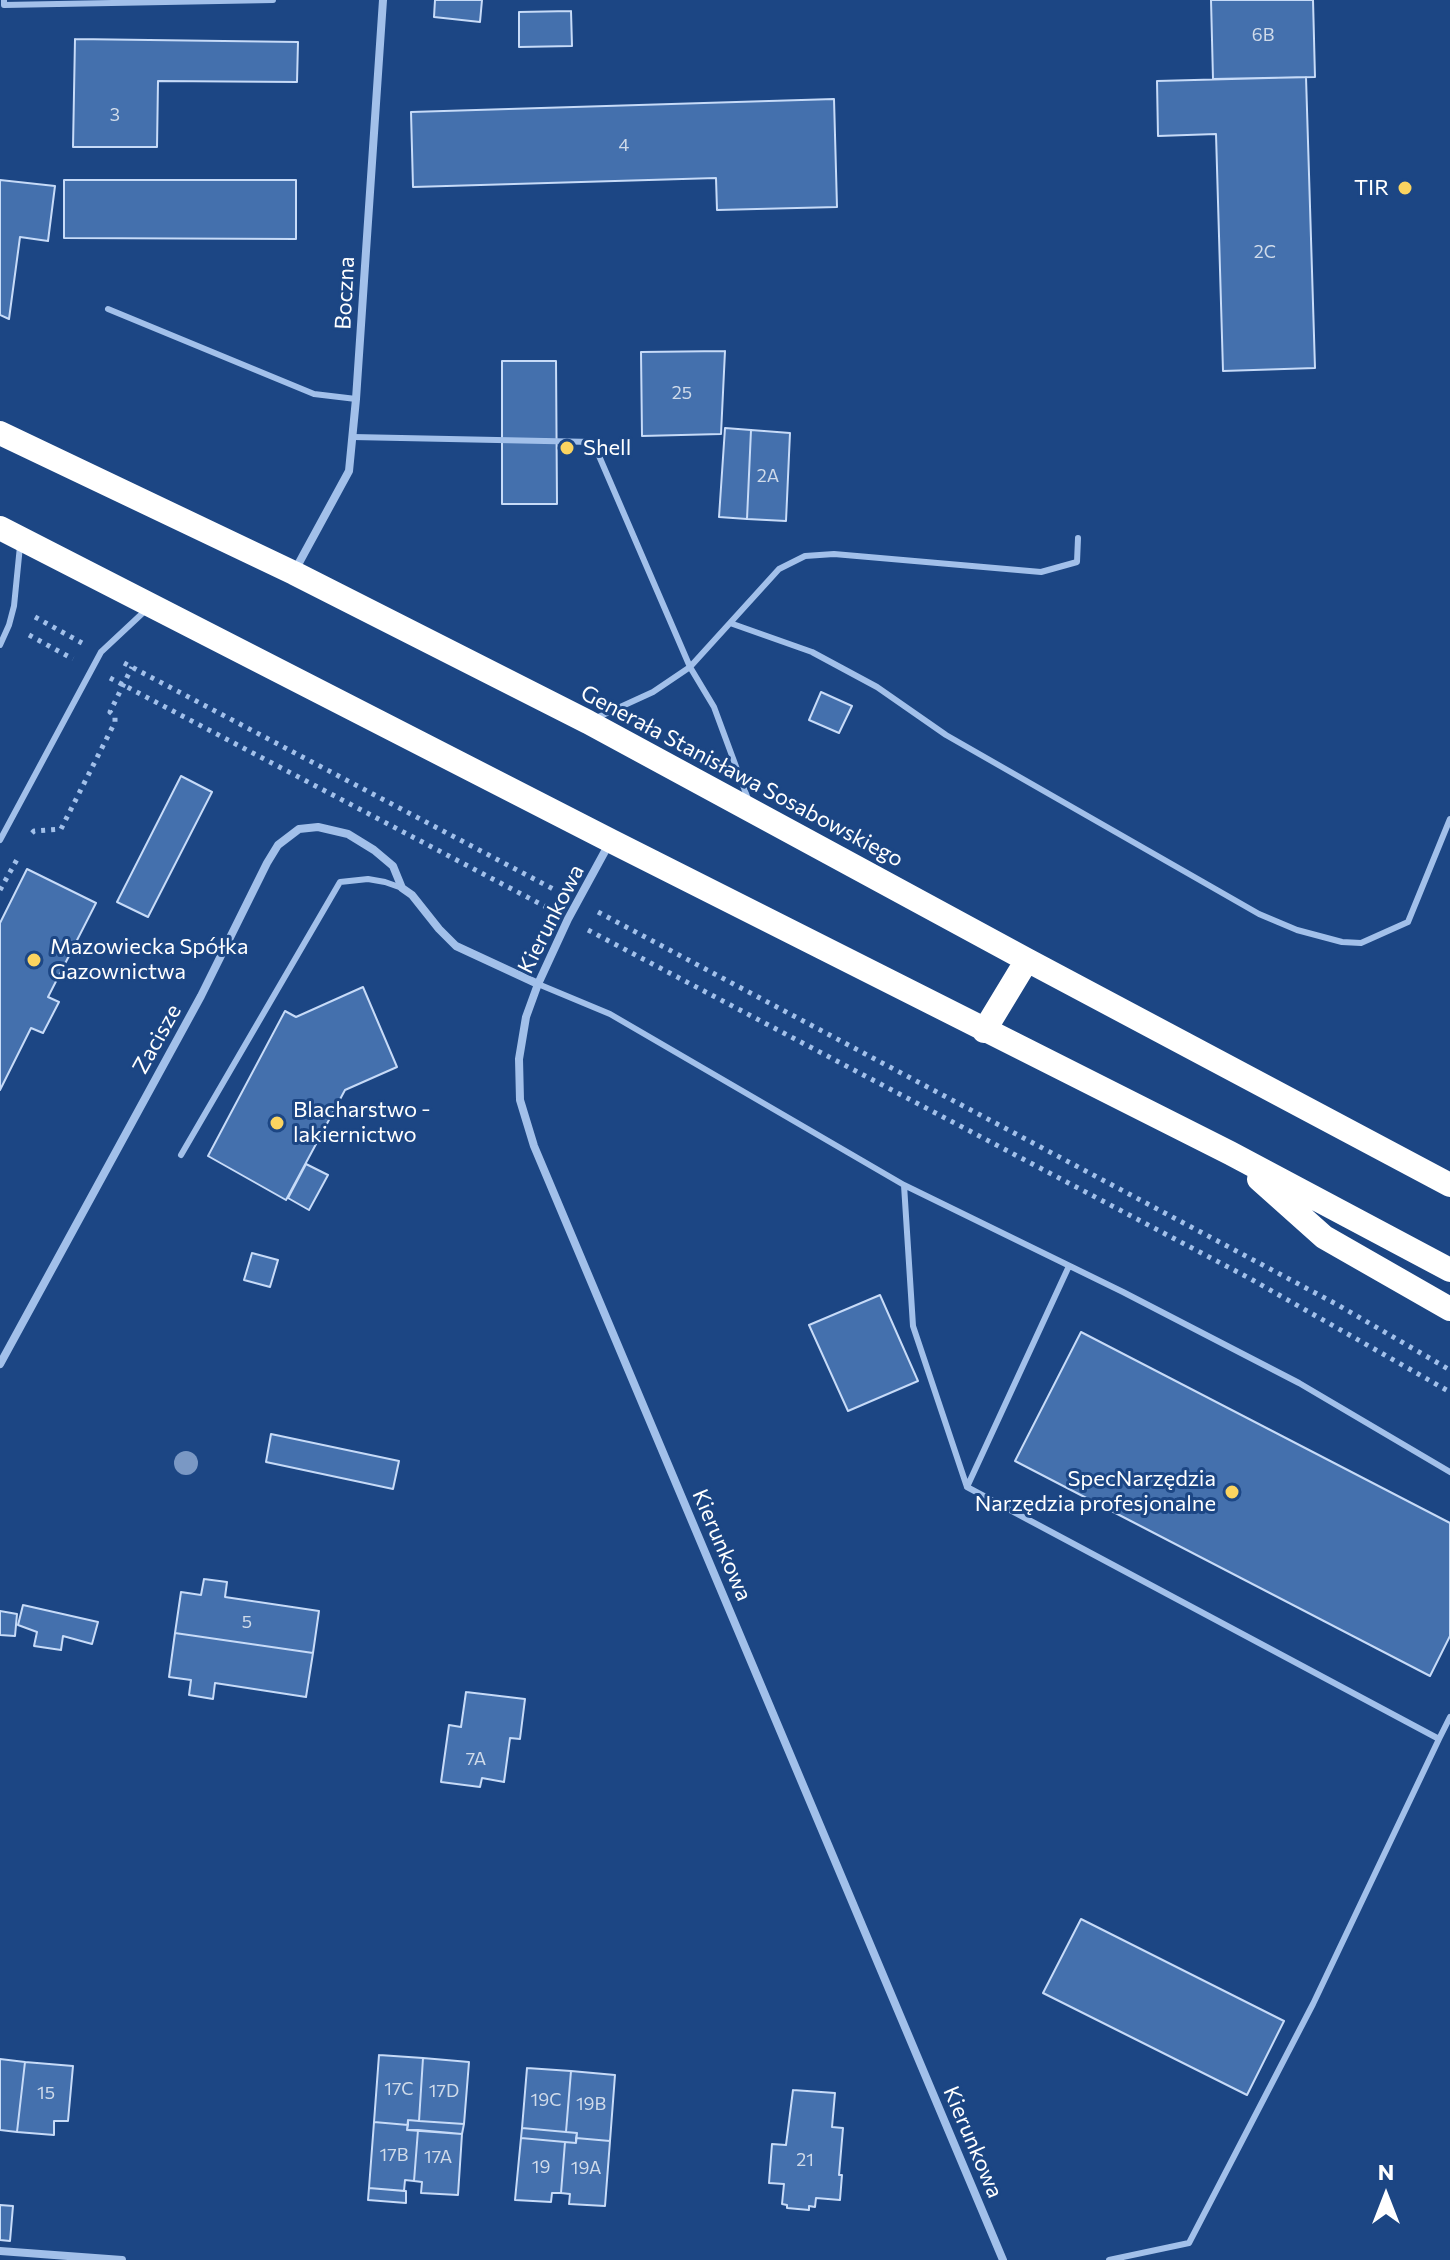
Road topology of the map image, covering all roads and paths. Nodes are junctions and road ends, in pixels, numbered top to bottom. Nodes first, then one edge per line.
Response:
1 (4, 0) edge
2 (273, 0) edge
3 (383, 0) edge
4 (108, 309) dead end
5 (356, 399) junction
6 (0, 433) edge
7 (353, 437) junction
8 (10, 533) edge
9 (1078, 538) dead end
10 (294, 573) junction
11 (151, 605) junction
12 (14, 606) junction
13 (730, 623) junction
14 (9, 625) junction
15 (0, 645) edge
16 (101, 652) junction
17 (132, 667) junction
18 (690, 667) junction
19 (92, 669) junction
20 (123, 685) junction
21 (588, 722) junction
22 (752, 810) junction
23 (1450, 819) edge
24 (0, 840) edge
25 (611, 841) junction
26 (27, 842) dead end
27 (20, 854) dead end
28 (402, 888) junction
29 (0, 890) edge
30 (579, 902) junction
31 (568, 919) junction
32 (1027, 960) junction
33 (538, 984) junction
34 (984, 1031) junction
35 (1230, 1153) junction
36 (181, 1155) dead end
37 (1406, 1161) junction
38 (1450, 1178) edge
39 (904, 1185) junction
40 (1450, 1185) edge
41 (1069, 1266) junction
42 (1450, 1270) edge
43 (1450, 1309) edge
44 (0, 1364) edge
45 (1450, 1370) edge
46 (1450, 1392) edge
47 (1450, 1472) edge
48 (967, 1487) junction
49 (1450, 1717) edge
50 (1439, 1739) junction
51 (0, 2251) edge
52 (122, 2260) edge
53 (1003, 2260) edge
54 (1109, 2260) edge

1 - 2 lane
3 - 5 street, Boczna
4 - 5 lane
5 - 7 street, Boczna
6 - 10 highway, Generała Stanisława Sosabowskiego
7 - 10 street, Boczna
7 - 18 lane
8 - 11 highway
8 - 12 lane
9 - 13 lane
10 - 21 highway, Generała Stanisława Sosabowskiego
11 - 16 lane
11 - 25 highway
12 - 14 lane
12 - 16 path
13 - 18 lane
13 - 23 lane
14 - 15 lane
14 - 19 path
16 - 17 path
16 - 19 lane
17 - 20 path
17 - 30 path
18 - 21 lane
18 - 22 lane
19 - 20 path
19 - 24 lane
20 - 26 path
20 - 31 path
21 - 22 highway, Generała Stanisława Sosabowskiego
22 - 32 highway, Generała Stanisława Sosabowskiego
25 - 30 street, Kierunkowa
25 - 34 highway
27 - 29 path
28 - 33 street, Zacisze
28 - 36 lane
28 - 44 street, Zacisze
30 - 31 street, Kierunkowa
30 - 45 path
31 - 33 street, Kierunkowa
31 - 46 path
32 - 34 highway
32 - 37 highway, Generała Stanisława Sosabowskiego
33 - 39 lane
33 - 53 street, Kierunkowa
34 - 35 highway
35 - 42 highway
35 - 43 highway
37 - 38 highway
37 - 40 highway, Generała Stanisława Sosabowskiego
39 - 41 lane
39 - 48 lane
41 - 47 lane
41 - 48 lane
48 - 50 lane
49 - 50 lane
50 - 54 lane
51 - 52 street

